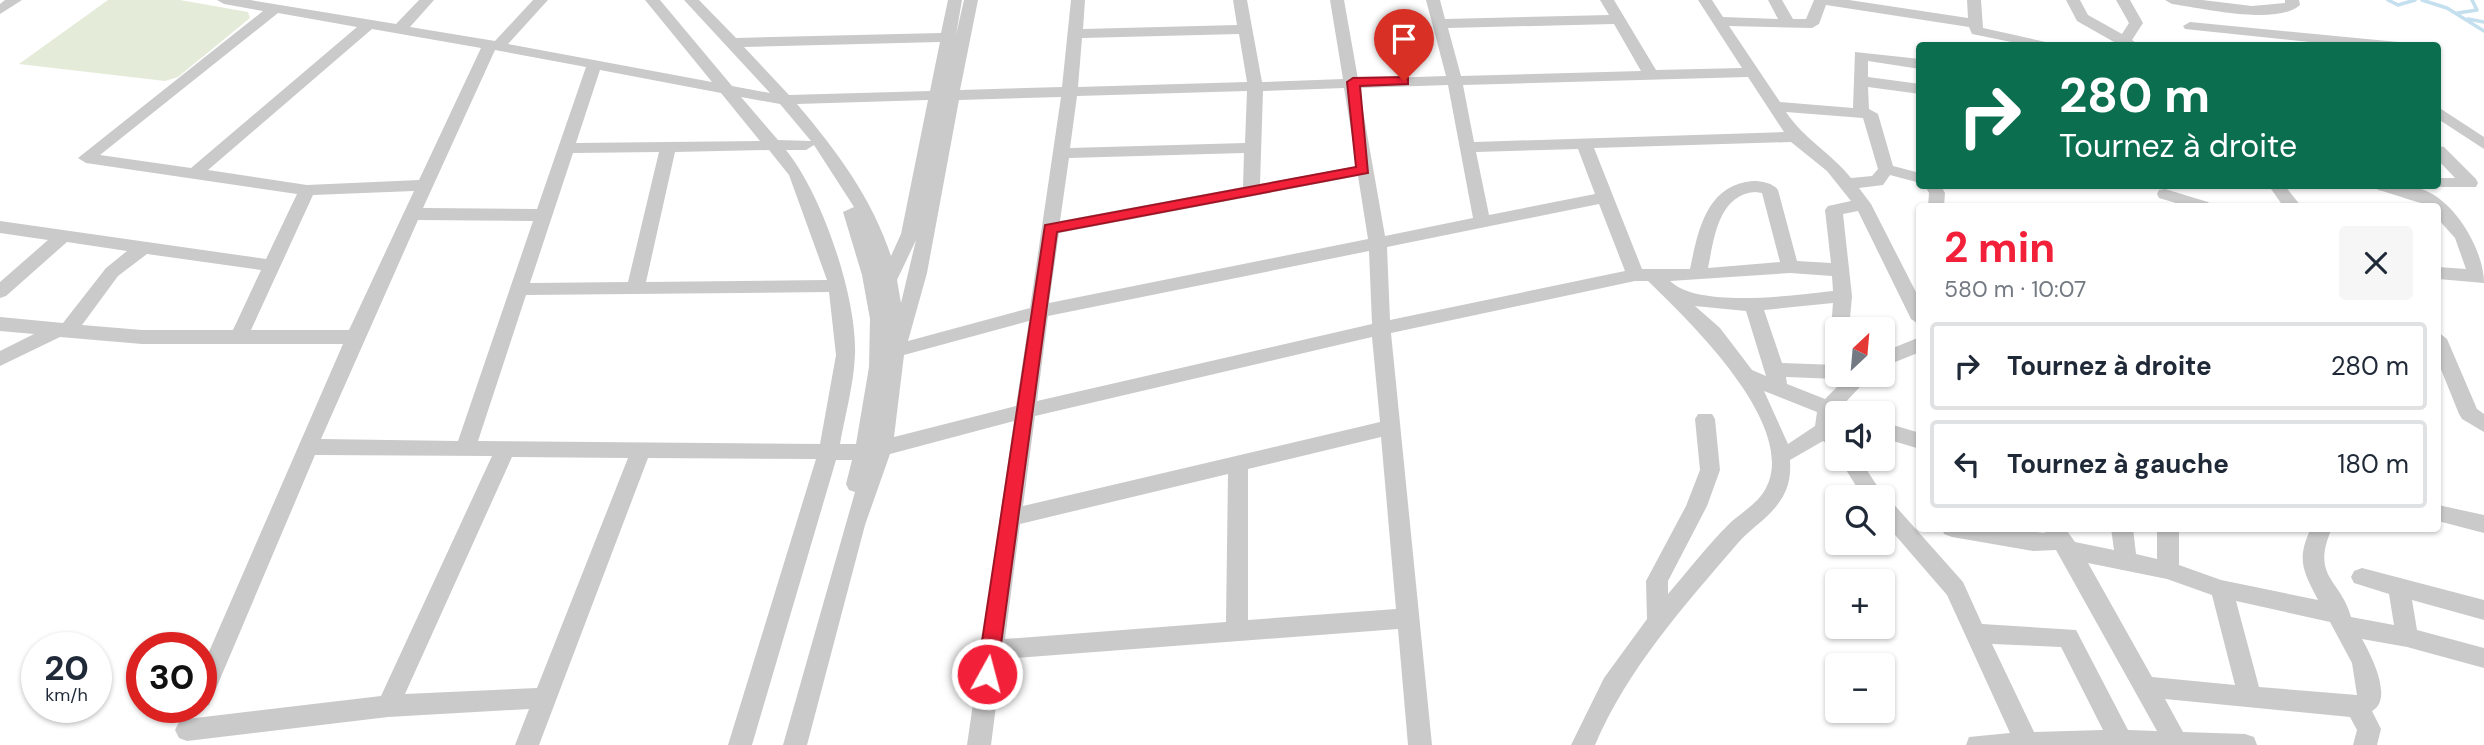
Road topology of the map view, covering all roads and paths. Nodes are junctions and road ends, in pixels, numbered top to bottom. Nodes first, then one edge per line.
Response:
1 (15, 0) edge
2 (224, 0) edge
3 (427, 0) edge
4 (541, 0) edge
5 (652, 0) edge
6 (680, 0) edge
7 (691, 0) edge
8 (955, 0) edge
9 (971, 0) edge
10 (1078, 0) edge
11 (1240, 0) edge
12 (1337, 0) edge
13 (1433, 0) edge
14 (1607, 0) edge
15 (1705, 0) edge
16 (1775, 0) edge
17 (1821, 0) edge
18 (1974, 0) edge
19 (2073, 0) edge
20 (2123, 0) edge
21 (2172, 0) edge
22 (2292, 0) edge
23 (274, 9) junction
24 (0, 10) edge
25 (1619, 19) junction
26 (1719, 21) junction
27 (1788, 23) junction
28 (1440, 24) junction
29 (1975, 24) junction
30 (367, 26) junction
31 (2190, 26) junction
32 (1245, 29) junction
33 (399, 30) junction
34 (1076, 34) junction
35 (950, 37) junction
36 (2036, 42) edge
37 (2127, 42) edge
38 (2129, 42) edge
39 (2201, 42) edge
40 (2356, 42) edge
41 (731, 43) junction
42 (494, 46) junction
43 (1916, 63) edge
44 (594, 65) junction
45 (1752, 72) junction
46 (1651, 75) junction
47 (1454, 79) junction
48 (1861, 81) junction
49 (1353, 82) junction
50 (1255, 85) junction
51 (1916, 88) edge
52 (728, 89) junction
53 (1070, 89) junction
54 (943, 95) junction
55 (775, 99) junction
56 (1772, 106) junction
57 (1861, 111) junction
58 (2441, 114) edge
59 (1794, 138) junction
60 (1584, 143) junction
61 (772, 144) junction
62 (2484, 144) edge
63 (806, 145) junction
64 (668, 146) junction
65 (1467, 147) junction
66 (566, 148) junction
67 (1251, 148) junction
68 (1061, 153) junction
69 (2441, 154) edge
70 (1886, 169) junction
71 (1363, 170) junction
72 (196, 172) junction
73 (1916, 177) edge
74 (2441, 183) edge
75 (1846, 184) junction
76 (425, 185) junction
77 (2414, 189) edge
78 (307, 190) junction
79 (1251, 191) junction
80 (2164, 195) edge
81 (1605, 197) junction
82 (2192, 203) edge
83 (2432, 203) edge
84 (1863, 204) junction
85 (2441, 212) edge
86 (414, 214) junction
87 (543, 215) junction
88 (1482, 222) junction
89 (0, 227) edge
90 (1050, 229) junction
91 (62, 237) junction
92 (1378, 245) junction
93 (142, 249) junction
94 (272, 266) junction
95 (1790, 267) junction
96 (1840, 270) junction
97 (2441, 273) edge
98 (1642, 274) junction
99 (1698, 275) junction
100 (2481, 276) edge
101 (881, 279) junction
102 (836, 286) junction
103 (636, 288) junction
104 (518, 289) junction
105 (0, 292) edge
106 (1843, 296) junction
107 (1674, 297) junction
108 (1752, 305) junction
109 (1916, 310) edge
110 (1038, 312) junction
111 (1841, 317) edge
112 (0, 324) edge
113 (1381, 329) junction
114 (62, 331) junction
115 (239, 337) junction
116 (355, 337) junction
117 (1916, 346) edge
118 (2441, 346) edge
119 (895, 351) junction
120 (1895, 355) edge
121 (0, 359) edge
122 (1774, 370) junction
123 (1825, 372) edge
124 (1745, 375) junction
125 (2441, 383) edge
126 (1779, 389) junction
127 (2459, 390) junction
128 (1024, 411) junction
129 (1705, 419) dead end
130 (1825, 420) edge
131 (2484, 424) edge
132 (1391, 427) junction
133 (1825, 429) edge
134 (1895, 434) edge
135 (1916, 440) edge
136 (309, 447) junction
137 (466, 447) junction
138 (506, 448) junction
139 (642, 448) junction
140 (830, 449) junction
141 (873, 450) junction
142 (1780, 456) junction
143 (1238, 463) junction
144 (2441, 514) edge
145 (1009, 518) junction
146 (2484, 524) edge
147 (1909, 525) edge
148 (1975, 532) edge
149 (2122, 532) edge
150 (2168, 532) edge
151 (2320, 532) edge
152 (2061, 540) edge
153 (2126, 562) junction
154 (2168, 570) junction
155 (2362, 577) dead end
156 (2399, 587) junction
157 (2221, 589) junction
158 (2484, 610) edge
159 (1409, 618) junction
160 (1658, 618) junction
161 (2342, 620) junction
162 (1237, 631) junction
163 (1975, 634) junction
164 (2407, 637) junction
165 (990, 650) junction
166 (2484, 659) edge
167 (217, 661) edge
168 (2147, 687) junction
169 (2250, 696) junction
170 (545, 698) junction
171 (388, 706) junction
172 (2357, 707) junction
173 (184, 738) edge
174 (2121, 741) junction
175 (2160, 743) edge
176 (2028, 744) edge
177 (527, 745) edge
178 (740, 745) edge
179 (782, 745) edge
180 (794, 745) edge
181 (979, 745) edge
182 (1420, 745) edge
183 (1583, 745) edge
184 (1978, 745) edge
185 (2245, 745) edge
186 (2365, 745) edge

1 - 24 street
2 - 23 street
3 - 33 street
4 - 42 street
5 - 52 street
6 - 55 street
7 - 41 street
8 - 35 street
9 - 54 street
10 - 34 street
11 - 32 street
12 - 49 street
13 - 28 street
14 - 25 street
15 - 26 street
16 - 27 street
17 - 27 street
17 - 29 street
18 - 29 street
19 - 37 street
20 - 38 street
21 - 22 street
21 - 31 street
23 - 30 street
23 - 72 street
25 - 28 street
25 - 46 street
26 - 27 street
26 - 45 street
28 - 47 street
29 - 36 street
30 - 33 street
30 - 72 street
31 - 39 street
31 - 40 street
32 - 34 street
32 - 50 street
33 - 42 street
34 - 53 street
35 - 41 street
35 - 54 street
41 - 55 street
42 - 44 street
42 - 76 street
43 - 48 street
44 - 52 street
44 - 66 street
45 - 46 street
45 - 56 street
46 - 47 street
47 - 49 street
47 - 65 street
48 - 51 street
48 - 57 street
49 - 50 street
49 - 71 street
50 - 53 street
50 - 67 street
52 - 55 street
52 - 61 street
53 - 54 street
53 - 68 street
54 - 55 street
54 - 101 street
54 - 119 street
55 - 63 street
55 - 101 street
56 - 57 street
56 - 59 street
57 - 70 street
58 - 62 street
59 - 60 street
59 - 75 street
60 - 65 street
60 - 81 street
61 - 63 street
61 - 64 street
61 - 102 street
63 - 101 street
64 - 66 street
64 - 103 street
65 - 88 street
66 - 87 street
67 - 68 street
67 - 79 street
68 - 90 street
69 - 74 street
70 - 73 street
70 - 75 street
71 - 79 street
71 - 92 street
72 - 78 street
75 - 84 street
76 - 78 street
76 - 86 street
77 - 83 street
78 - 94 street
79 - 90 street
80 - 82 street
81 - 88 street
81 - 98 street
84 - 96 street
84 - 109 street
85 - 100 street
86 - 87 street
86 - 116 street
87 - 104 street
88 - 92 street
89 - 91 street
90 - 110 street
91 - 93 street
91 - 105 street
92 - 110 street
92 - 113 street
93 - 94 street
93 - 114 street
94 - 115 street
95 - 96 street
95 - 99 street
95 - 99 street
96 - 106 street
97 - 100 street
98 - 99 street
98 - 107 street
98 - 113 street
101 - 119 street
101 - 141 street
102 - 103 street
102 - 140 street
103 - 104 street
104 - 137 street
106 - 108 street
106 - 111 street
107 - 108 street
107 - 124 street
108 - 122 street
110 - 119 street
110 - 128 street
112 - 114 street
113 - 128 street
113 - 132 street
114 - 115 street
114 - 121 street
115 - 116 street
116 - 136 street
117 - 120 street
118 - 127 street
119 - 141 street
122 - 123 street
122 - 126 street
124 - 126 street
124 - 142 street
125 - 127 street
126 - 130 street
127 - 131 street
128 - 141 street
128 - 145 street
129 - 160 street
132 - 143 street
132 - 159 street
133 - 142 street
134 - 135 street
136 - 137 street
136 - 167 street
137 - 138 street
138 - 139 street
138 - 171 street
139 - 140 street
139 - 170 street
140 - 141 street
140 - 178 street
141 - 179 street
141 - 180 street
142 - 160 street
143 - 145 street
143 - 162 street
144 - 146 street
145 - 165 street
147 - 163 street
148 - 152 street
149 - 153 street
150 - 154 street
151 - 161 street
152 - 153 street
152 - 168 street
153 - 154 street
154 - 157 street
155 - 156 street
156 - 158 street
156 - 164 street
157 - 161 street
157 - 169 street
159 - 162 street
159 - 182 street
160 - 183 street
161 - 164 street
161 - 172 street
162 - 165 street
163 - 174 street
163 - 176 street
164 - 166 street
165 - 181 street
168 - 169 street
168 - 175 street
169 - 172 street
170 - 171 street
170 - 177 street
171 - 173 street
172 - 186 street
174 - 175 street
174 - 176 street
175 - 185 street
176 - 184 street

